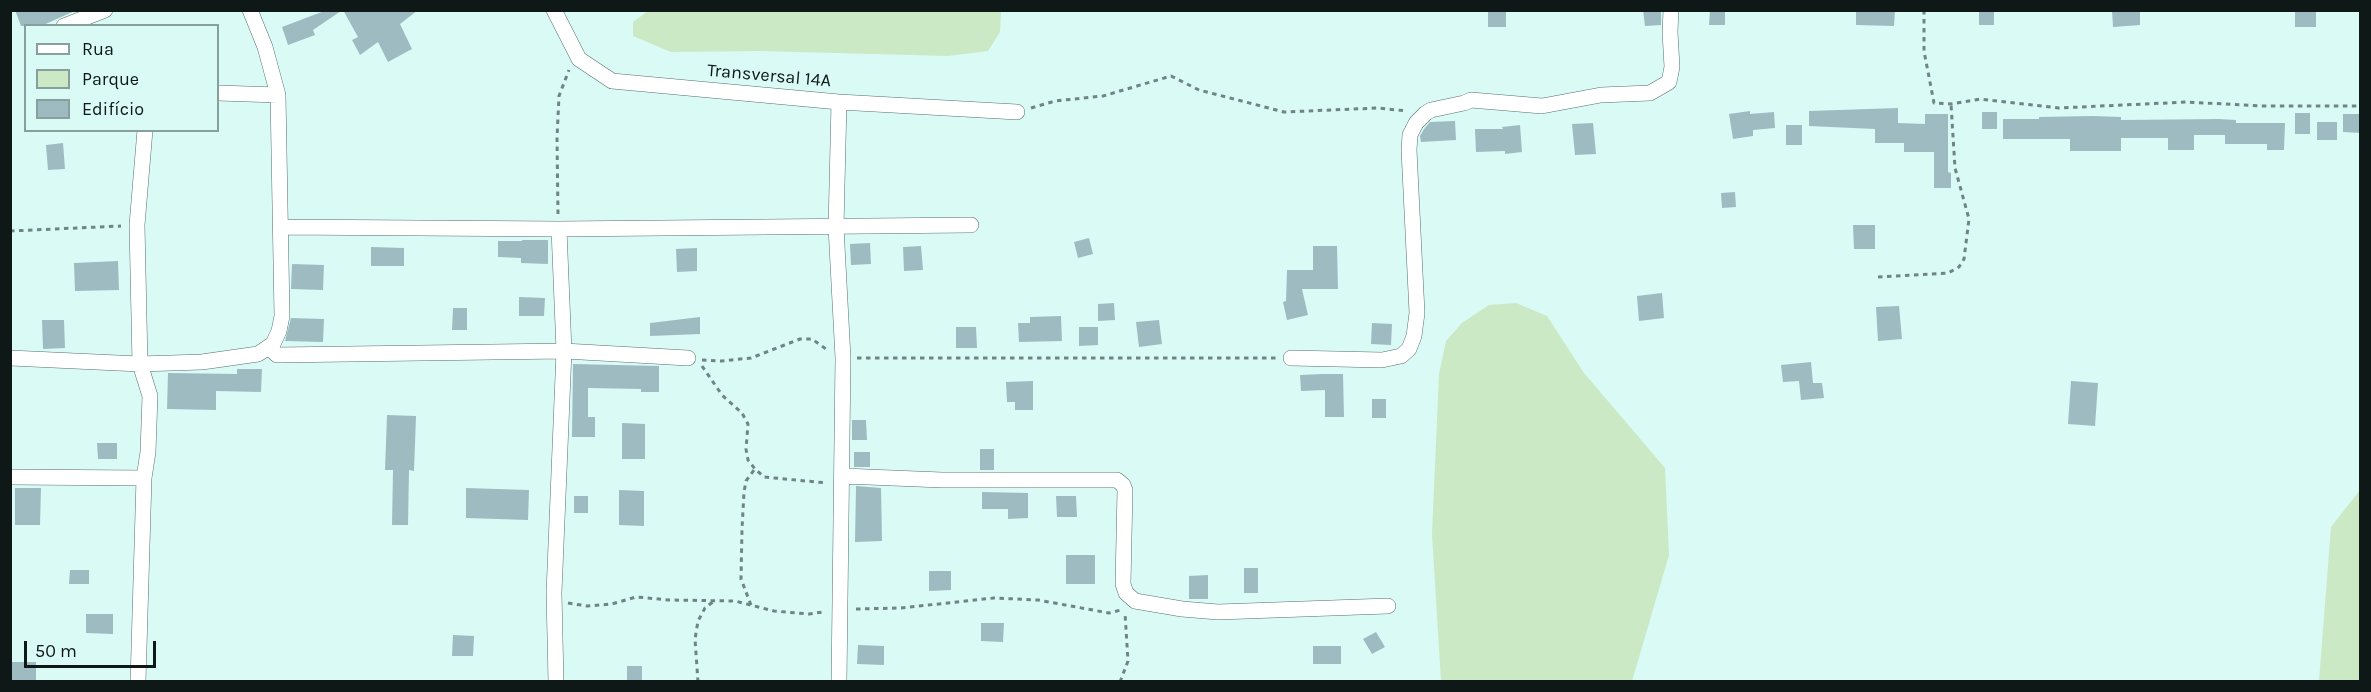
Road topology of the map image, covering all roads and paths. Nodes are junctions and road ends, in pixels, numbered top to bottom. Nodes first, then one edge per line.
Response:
1 (105, 10) edge
2 (554, 10) edge
3 (1671, 10) edge
4 (1924, 10) edge
5 (255, 12) edge
6 (69, 24) edge
7 (579, 59) junction
8 (219, 93) edge
9 (278, 95) junction
10 (839, 102) junction
11 (1951, 104) junction
12 (2361, 106) edge
13 (1017, 112) joint
14 (1426, 113) junction
15 (145, 132) edge
16 (137, 225) junction
17 (971, 225) dead end
18 (280, 227) junction
19 (836, 227) junction
20 (559, 230) junction
21 (10, 231) edge
22 (1878, 277) dead end
23 (268, 348) junction
24 (564, 351) junction
25 (10, 358) edge
26 (688, 358) junction
27 (843, 358) junction
28 (1291, 358) joint
29 (140, 364) junction
30 (754, 469) junction
31 (843, 476) junction
32 (10, 477) edge
33 (144, 478) junction
34 (716, 600) dead end
35 (750, 605) dead end
36 (1388, 606) dead end
37 (1122, 609) dead end
38 (140, 681) edge
39 (556, 681) edge
40 (698, 681) edge
41 (839, 681) edge
42 (1120, 681) edge

1 - 6 street
2 - 7 street, Transversal 14A
3 - 14 street
4 - 11 path
5 - 9 street
7 - 10 street, Transversal 14A
7 - 20 path
8 - 9 street
9 - 18 street
10 - 13 street, Transversal 14A
10 - 19 street
11 - 12 path
11 - 22 path
13 - 14 path
14 - 28 street
15 - 16 street
16 - 21 path
16 - 29 street
17 - 19 street
18 - 20 street
18 - 23 street
19 - 20 street
19 - 27 street
20 - 24 street
23 - 24 street
23 - 29 street
24 - 26 street
24 - 39 street
25 - 29 street
26 - 27 path
26 - 30 path
27 - 28 path
27 - 31 street
29 - 33 street
30 - 31 path
30 - 35 path
31 - 36 street
31 - 41 street
32 - 33 street
33 - 38 street
34 - 40 path
37 - 42 path

